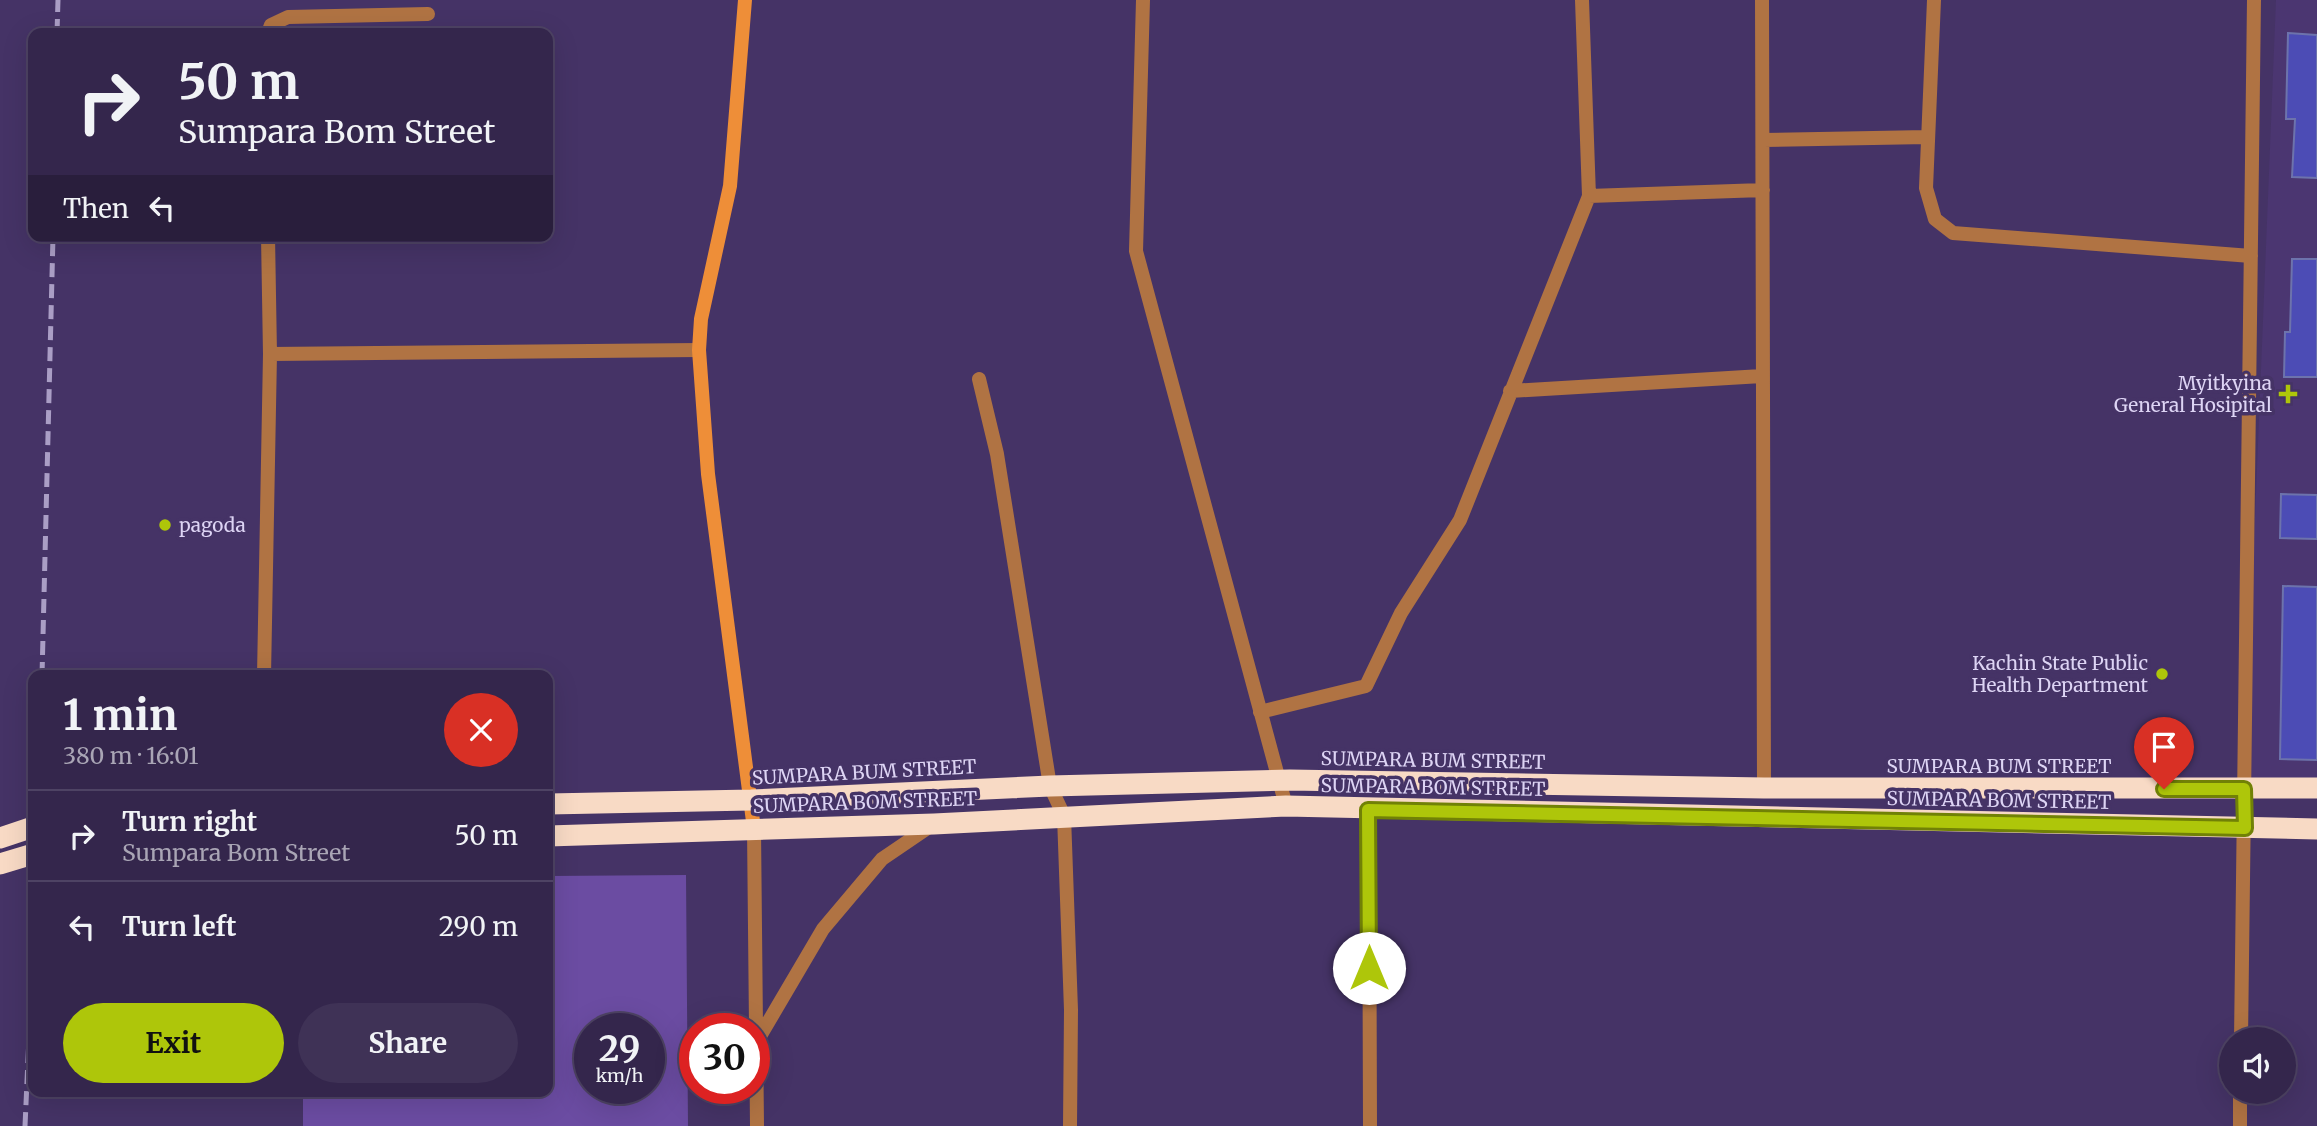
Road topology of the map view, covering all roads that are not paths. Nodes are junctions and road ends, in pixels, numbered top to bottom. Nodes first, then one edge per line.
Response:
1 (745, 0) edge
2 (1143, 0) edge
3 (1582, 0) edge
4 (1762, 0) edge
5 (1934, 0) edge
6 (2254, 0) edge
7 (428, 14) dead end
8 (270, 28) edge
9 (1927, 137) junction
10 (1763, 139) junction
11 (1763, 190) junction
12 (1589, 197) junction
13 (268, 242) edge
14 (2250, 256) junction
15 (699, 350) junction
16 (270, 354) junction
17 (1762, 376) junction
18 (979, 379) dead end
19 (1510, 391) junction
20 (264, 670) edge
21 (1259, 712) junction
22 (1278, 780) junction
23 (1050, 786) junction
24 (1765, 788) junction
25 (2317, 788) edge
26 (2244, 789) junction
27 (751, 800) junction
28 (553, 804) edge
29 (1286, 806) junction
30 (1368, 810) junction
31 (1064, 816) junction
32 (0, 823) edge
33 (934, 824) junction
34 (28, 828) edge
35 (2245, 828) junction
36 (28, 829) edge
37 (754, 829) junction
38 (2317, 829) edge
39 (553, 836) edge
40 (0, 838) edge
41 (28, 856) edge
42 (0, 864) edge
43 (755, 1013) edge
44 (770, 1019) edge
45 (2241, 1027) edge
46 (756, 1104) edge
47 (2240, 1104) edge
48 (757, 1126) edge
49 (1070, 1126) edge
50 (1370, 1126) edge
51 (2240, 1126) edge

1 - 15 street
2 - 21 street
3 - 12 street
4 - 10 street
5 - 9 street
6 - 14 street
7 - 8 street
9 - 10 street
9 - 14 street
10 - 11 street
11 - 12 street
11 - 17 street
12 - 19 street
13 - 16 street
14 - 26 street
15 - 16 street
15 - 27 street
16 - 20 street
17 - 19 street
17 - 24 street
18 - 23 street
19 - 21 street
21 - 22 street
22 - 23 highway, SUMPARA BUM STREET
22 - 24 highway, SUMPARA BUM STREET
22 - 29 street
23 - 27 highway, SUMPARA BUM STREET
23 - 31 street
24 - 26 highway, SUMPARA BUM STREET
25 - 26 highway, SUMPARA BUM STREET
26 - 35 street
27 - 28 highway, SUMPARA BUM STREET
27 - 37 street
29 - 30 highway, SUMPARA BOM STREET
29 - 31 highway, SUMPARA BOM STREET
30 - 35 highway, SUMPARA BOM STREET
30 - 50 street
31 - 33 highway, SUMPARA BOM STREET
31 - 49 street
32 - 34 highway
33 - 37 highway, SUMPARA BOM STREET
33 - 44 street
35 - 38 highway, SUMPARA BOM STREET
35 - 45 street
36 - 40 highway
37 - 39 highway, SUMPARA BOM STREET
37 - 43 street
41 - 42 highway
46 - 48 street
47 - 51 street

